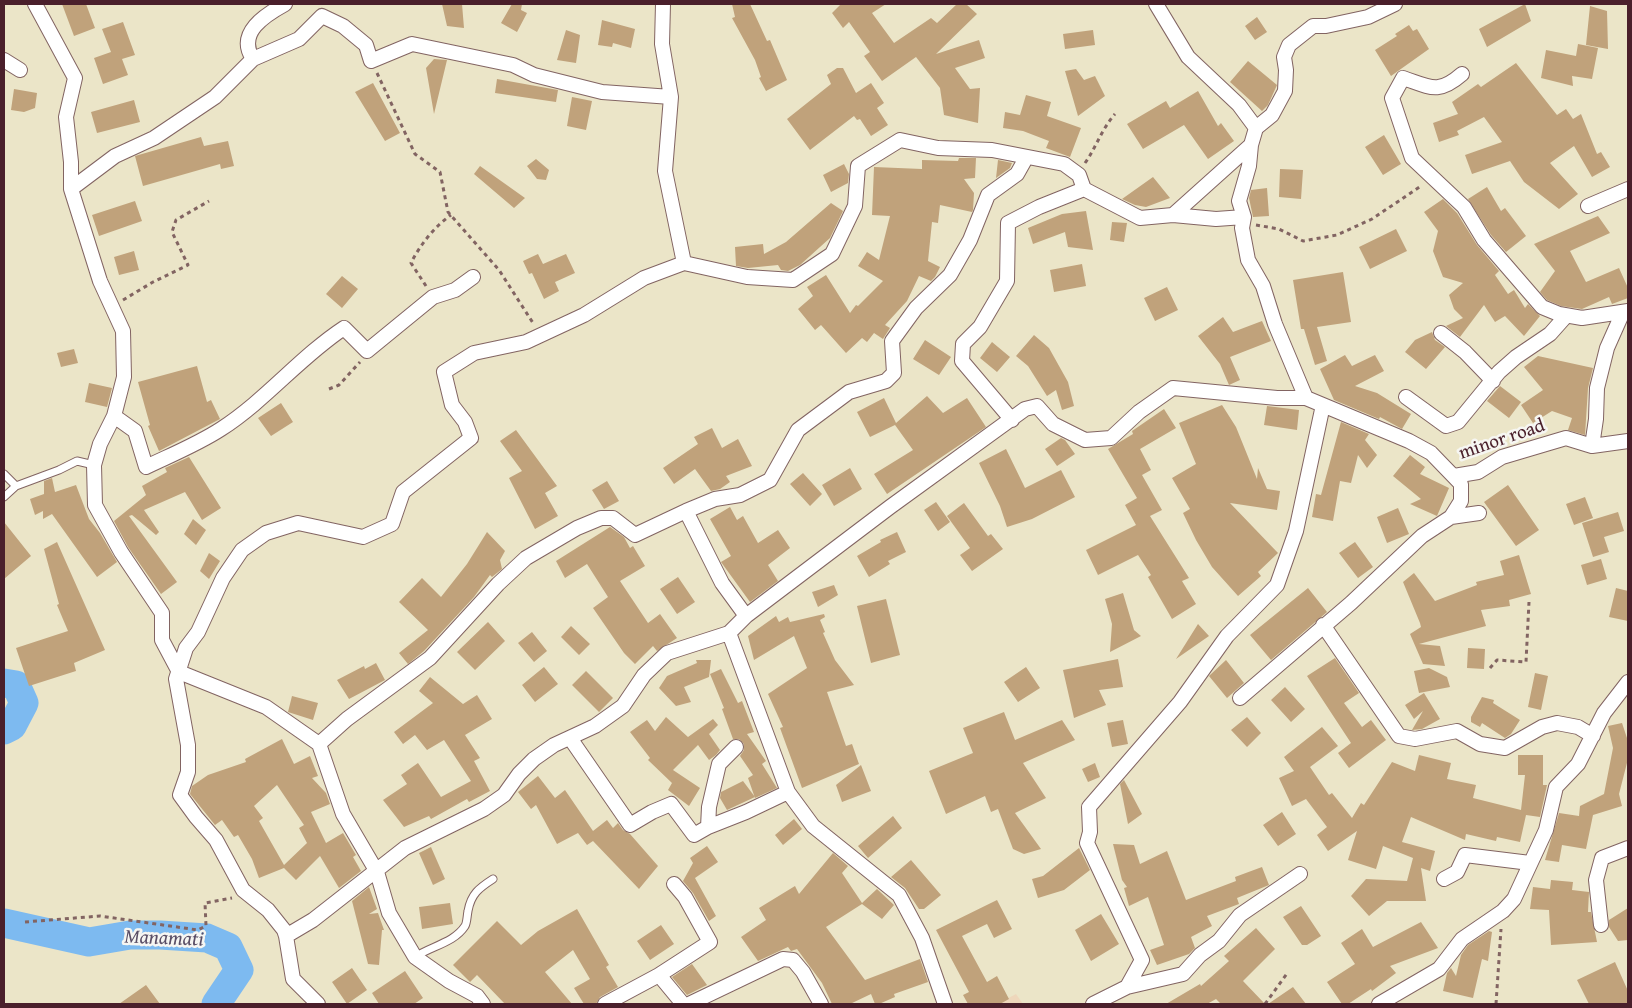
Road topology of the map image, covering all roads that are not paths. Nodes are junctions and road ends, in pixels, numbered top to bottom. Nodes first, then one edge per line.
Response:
1 (35, 4) edge
2 (285, 4) edge
3 (663, 4) edge
4 (1156, 4) edge
5 (1395, 4) edge
6 (253, 59) junction
7 (4, 60) edge
8 (20, 70) dead end
9 (1462, 74) dead end
10 (671, 97) junction
11 (1256, 128) junction
12 (1251, 145) junction
13 (1026, 158) junction
14 (71, 189) junction
15 (1084, 189) junction
16 (1628, 189) edge
17 (1588, 206) dead end
18 (1173, 215) junction
19 (1243, 223) junction
20 (684, 263) junction
21 (473, 277) dead end
22 (1626, 312) edge
23 (1566, 316) junction
24 (1441, 333) dead end
25 (1492, 381) junction
26 (1406, 397) dead end
27 (1306, 398) junction
28 (1323, 405) junction
29 (114, 416) junction
30 (1012, 420) junction
31 (94, 465) junction
32 (4, 474) edge
33 (1454, 476) junction
34 (16, 486) junction
35 (4, 497) edge
36 (686, 511) junction
37 (1479, 513) dead end
38 (1451, 517) junction
39 (746, 616) junction
40 (1323, 625) junction
41 (729, 633) junction
42 (179, 672) junction
43 (1628, 682) edge
44 (1240, 698) dead end
45 (1593, 736) junction
46 (570, 738) junction
47 (319, 744) junction
48 (736, 748) dead end
49 (788, 792) junction
50 (708, 828) junction
51 (1628, 848) edge
52 (1530, 863) junction
53 (377, 872) junction
54 (1300, 874) dead end
55 (493, 879) dead end
56 (1444, 879) dead end
57 (674, 884) dead end
58 (1601, 925) dead end
59 (286, 936) junction
60 (415, 957) junction
61 (659, 975) junction
62 (1127, 987) junction
63 (318, 1004) edge
64 (483, 1004) edge
65 (605, 1004) edge
66 (683, 1004) edge
67 (689, 1004) edge
68 (821, 1004) edge
69 (945, 1004) edge
70 (1093, 1004) edge
71 (1379, 1004) edge

1 - 14 street
2 - 6 street
3 - 10 street
4 - 11 street
5 - 11 street
6 - 10 street
6 - 14 street
7 - 8 street
9 - 23 street
10 - 20 street
11 - 12 street
12 - 18 street
12 - 19 street
13 - 15 street
13 - 20 street
13 - 36 street
14 - 29 street
15 - 18 street
15 - 30 street
16 - 17 street
18 - 19 street
19 - 27 street
20 - 42 street
21 - 29 street
22 - 23 street
22 - 33 street, minor road
23 - 25 street
24 - 25 street
25 - 26 street
27 - 28 street
27 - 30 street
28 - 33 street
28 - 62 street
29 - 31 street
30 - 39 street
31 - 34 lane
31 - 42 street
32 - 34 lane
33 - 38 street
34 - 35 lane
36 - 39 street
36 - 47 street
37 - 38 street
38 - 40 street
39 - 41 street
40 - 44 street
40 - 45 street
41 - 46 street
41 - 49 street
42 - 47 street
42 - 59 street
43 - 45 street
45 - 52 street
46 - 50 street
46 - 53 street
47 - 53 street
48 - 50 street
49 - 50 street
49 - 69 street
51 - 58 street
52 - 56 street
52 - 71 street
53 - 59 street
53 - 60 street
54 - 62 street
55 - 60 lane
57 - 61 street
59 - 63 street
60 - 64 street
61 - 65 street
61 - 66 street
62 - 70 street
67 - 68 street

